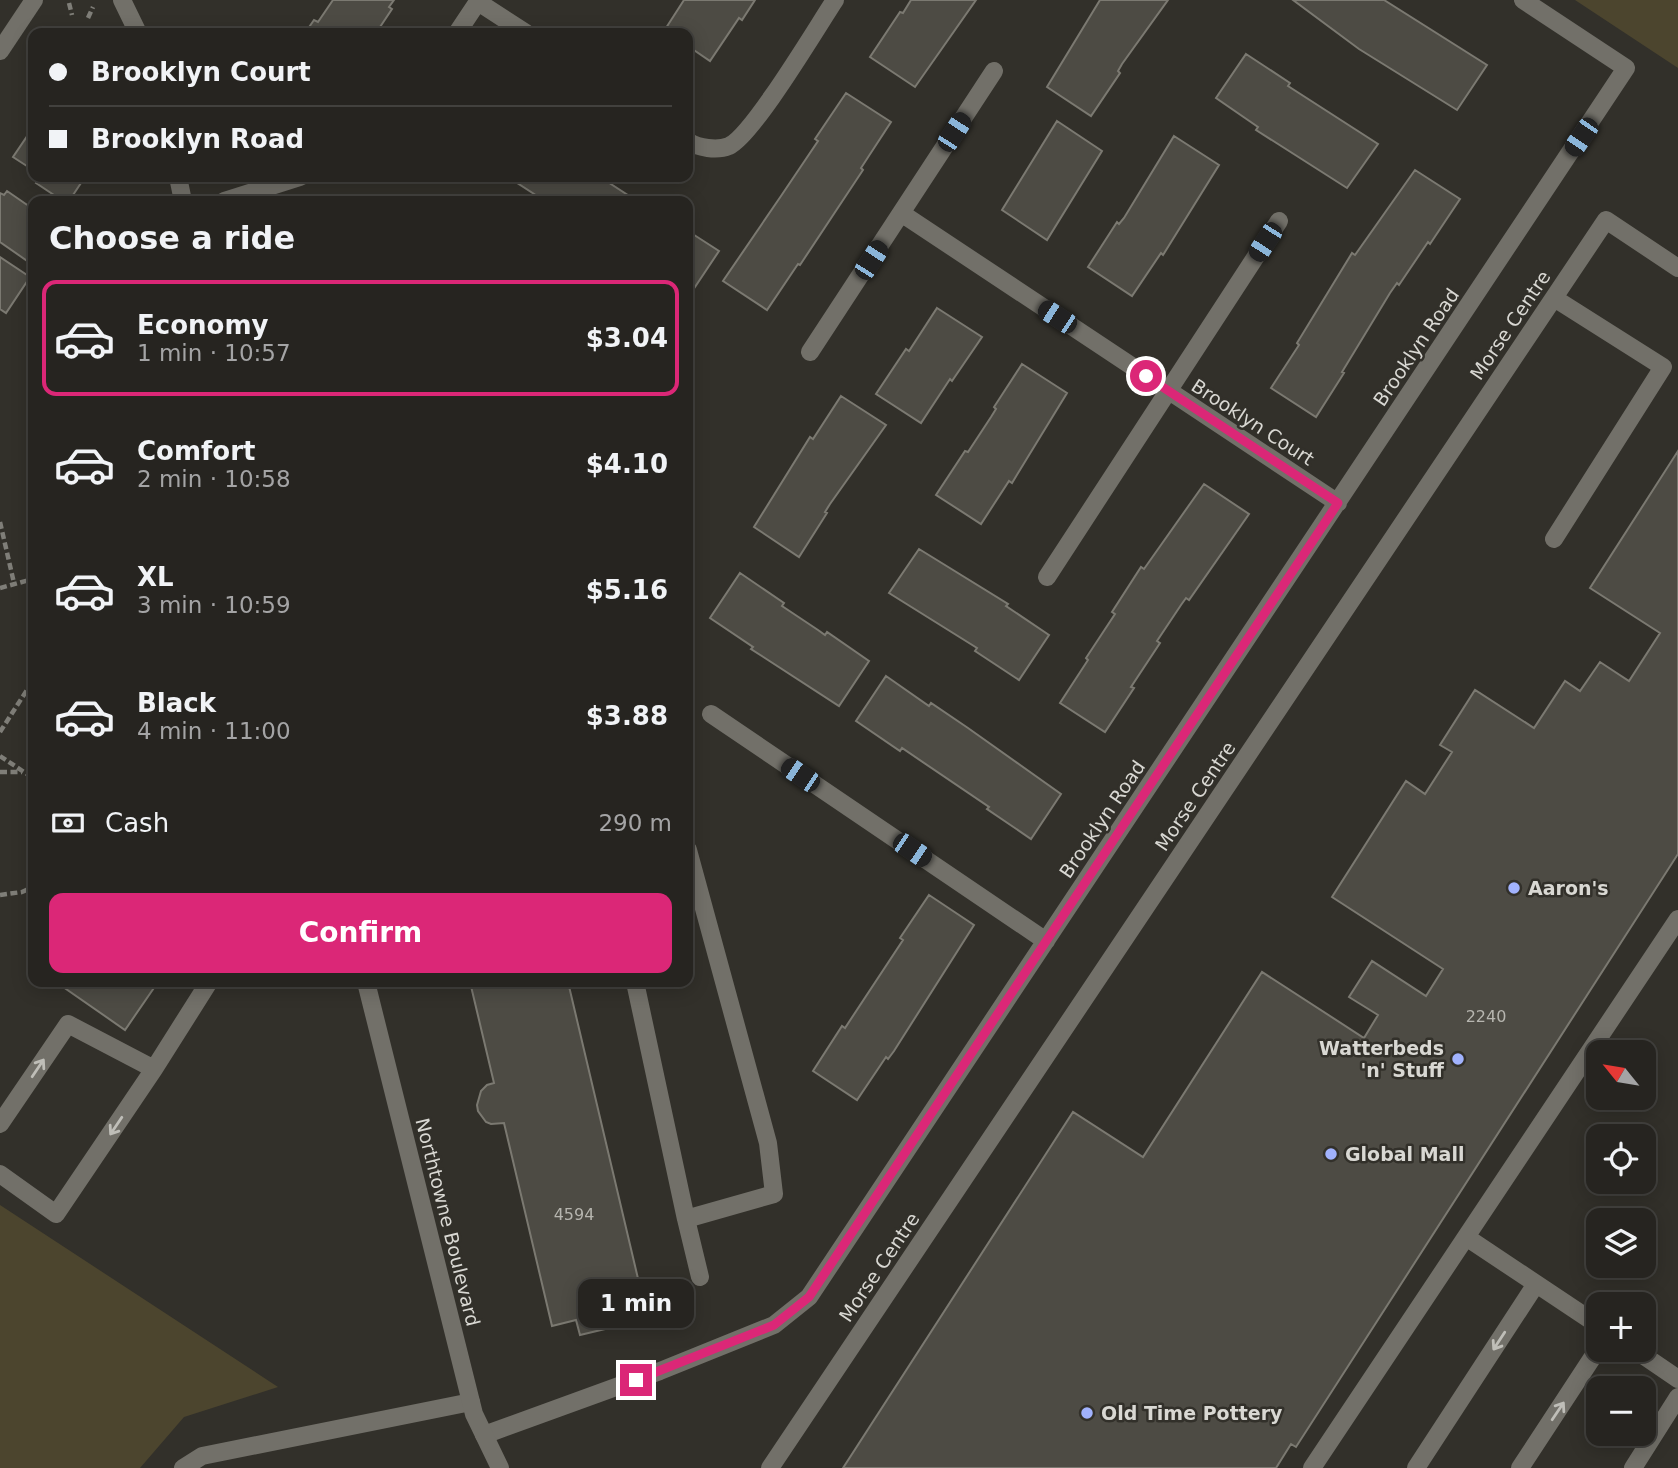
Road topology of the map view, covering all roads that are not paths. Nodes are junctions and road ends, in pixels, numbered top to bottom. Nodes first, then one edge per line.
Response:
1 (34, 0) edge
2 (122, 0) edge
3 (835, 0) edge
4 (1523, 0) edge
5 (478, 1) edge
6 (136, 28) edge
7 (460, 28) edge
8 (518, 28) edge
9 (0, 51) edge
10 (994, 71) dead end
11 (693, 144) edge
12 (284, 182) edge
13 (240, 196) edge
14 (901, 213) junction
15 (1279, 221) dead end
16 (1678, 268) edge
17 (1553, 298) junction
18 (810, 352) dead end
19 (1168, 391) junction
20 (1338, 503) junction
21 (1554, 539) dead end
22 (1047, 577) dead end
23 (711, 714) dead end
24 (693, 868) edge
25 (1678, 919) edge
26 (1046, 941) junction
27 (206, 987) edge
28 (367, 987) edge
29 (636, 987) edge
30 (154, 1069) junction
31 (0, 1124) edge
32 (0, 1174) edge
33 (686, 1219) junction
34 (1466, 1237) junction
35 (700, 1277) dead end
36 (1536, 1284) junction
37 (1586, 1317) edge
38 (1589, 1362) edge
39 (1653, 1362) edge
40 (1678, 1379) edge
41 (1678, 1397) edge
42 (471, 1402) junction
43 (484, 1434) junction
44 (183, 1468) edge
45 (500, 1468) edge
46 (770, 1468) edge
47 (1312, 1468) edge
48 (1416, 1468) edge
49 (1520, 1468) edge
50 (1633, 1468) edge

1 - 9 street
2 - 6 street
3 - 11 street
4 - 20 street, Brooklyn Road
5 - 7 street
5 - 8 street
10 - 14 street
12 - 13 street
14 - 18 street
14 - 19 street, Brooklyn Court
15 - 19 street
16 - 17 street, Morse Centre
17 - 21 street
17 - 46 street, Morse Centre
19 - 20 street, Brooklyn Court
19 - 22 street
20 - 26 street, Brooklyn Road
23 - 26 street
24 - 33 street
25 - 34 street
26 - 43 street, Brooklyn Road
27 - 30 street
28 - 42 street, Northtowne Boulevard
29 - 33 street
31 -> 30 street
30 -> 32 street
33 - 35 street
34 - 36 street
34 - 47 street
36 - 37 street
36 -> 48 street
49 -> 38 street
39 - 40 street
41 - 50 street
42 - 43 street, Northtowne Boulevard
42 - 44 street
43 - 45 street, Northtowne Boulevard

